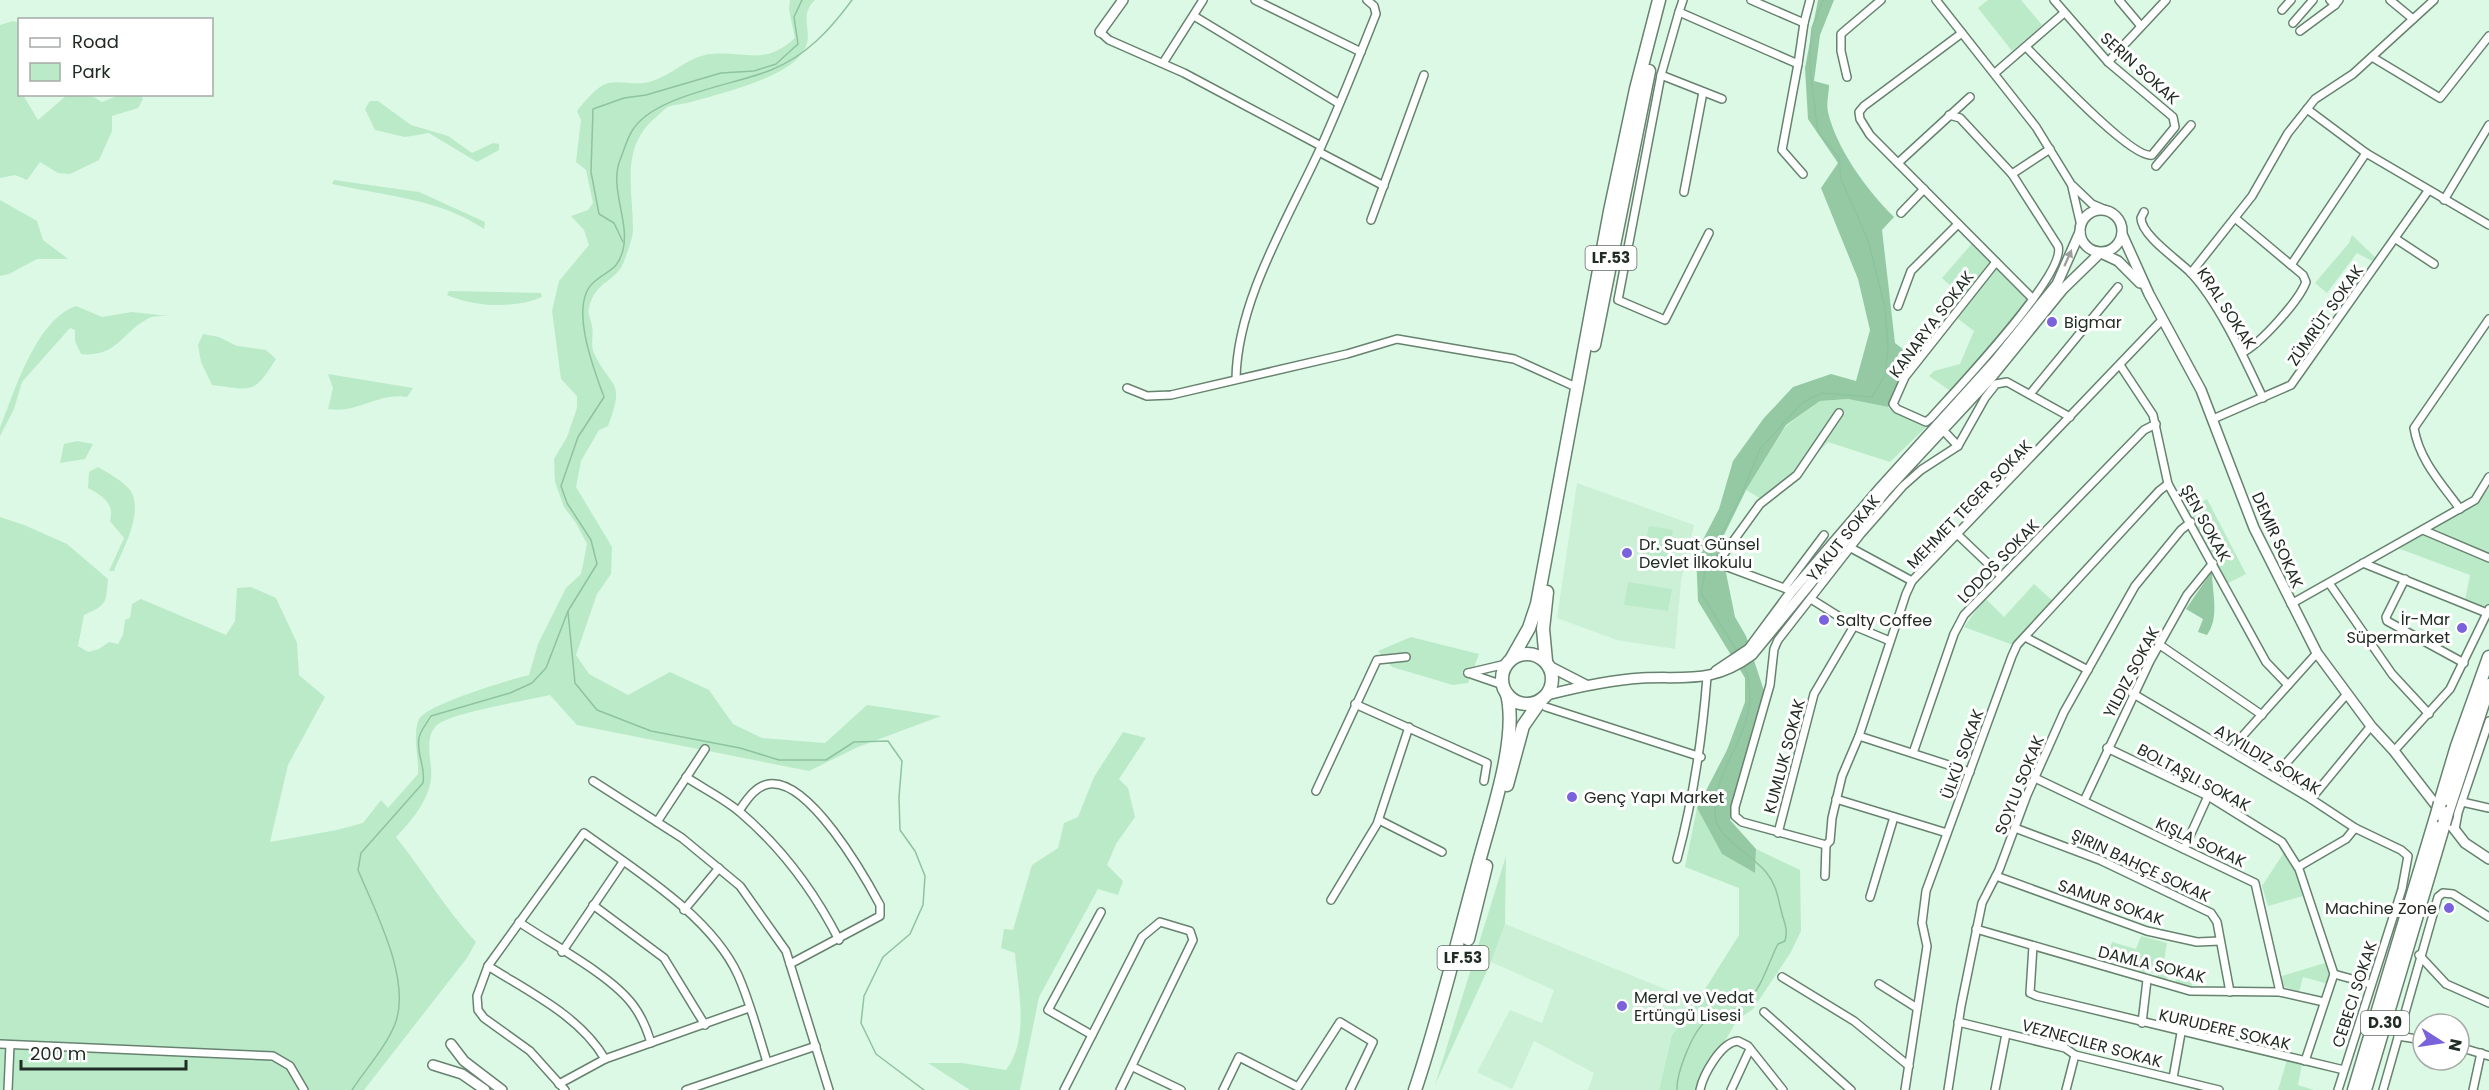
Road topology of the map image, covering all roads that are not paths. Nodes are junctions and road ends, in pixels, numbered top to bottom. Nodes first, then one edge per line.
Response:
1 (1123, 0) edge
2 (1203, 0) edge
3 (1254, 0) edge
4 (1367, 0) edge
5 (1659, 0) edge
6 (1667, 0) edge
7 (1683, 0) edge
8 (1751, 0) edge
9 (1810, 0) edge
10 (1881, 0) edge
11 (2054, 0) edge
12 (2119, 0) edge
13 (2166, 0) edge
14 (2291, 0) edge
15 (2313, 0) edge
16 (2390, 0) edge
17 (2433, 0) edge
18 (1939, 1) edge
19 (2335, 2) edge
20 (2282, 10) dead end
21 (1679, 12) junction
22 (2064, 13) junction
23 (1194, 16) junction
24 (2413, 19) junction
25 (1804, 23) junction
26 (2293, 23) dead end
27 (2140, 25) junction
28 (2300, 31) dead end
29 (1100, 32) joint
30 (1962, 33) junction
31 (2489, 36) edge
32 (2026, 47) junction
33 (1361, 52) junction
34 (2372, 57) junction
35 (2108, 62) junction
36 (1163, 63) junction
37 (1798, 64) junction
38 (1995, 73) junction
39 (1424, 75) dead end
40 (1661, 75) junction
41 (1847, 77) dead end
42 (1703, 92) junction
43 (1970, 97) dead end
44 (1722, 99) dead end
45 (1338, 103) junction
46 (2307, 109) junction
47 (1949, 115) junction
48 (2191, 125) dead end
49 (2489, 125) edge
50 (1320, 149) junction
51 (2050, 149) junction
52 (2366, 153) junction
53 (1899, 163) junction
54 (2156, 166) dead end
55 (1803, 174) dead end
56 (2012, 174) junction
57 (2071, 184) junction
58 (1384, 186) junction
59 (1924, 189) junction
60 (2428, 190) junction
61 (1684, 192) dead end
62 (2444, 200) junction
63 (2106, 210) junction
64 (2144, 212) dead end
65 (1902, 213) dead end
66 (2235, 218) junction
67 (1371, 220) dead end
68 (1958, 224) junction
69 (2489, 225) edge
70 (2080, 229) junction
71 (1709, 232) dead end
72 (2122, 234) junction
73 (2396, 239) junction
74 (2100, 253) junction
75 (1996, 262) junction
76 (2434, 264) dead end
77 (2291, 265) junction
78 (2191, 273) junction
79 (2118, 287) dead end
80 (2149, 294) junction
81 (2033, 299) junction
82 (1898, 306) dead end
83 (2489, 319) edge
84 (2162, 320) junction
85 (2020, 322) junction
86 (2242, 353) junction
87 (2120, 365) junction
88 (1236, 379) junction
89 (1127, 388) dead end
90 (1578, 388) junction
91 (2030, 394) junction
92 (2263, 398) junction
93 (1839, 413) dead end
94 (2070, 417) junction
95 (2213, 419) junction
96 (2156, 424) junction
97 (1941, 428) junction
98 (1958, 446) junction
99 (2489, 477) edge
100 (2168, 484) junction
101 (2460, 509) junction
102 (2190, 522) junction
103 (2423, 530) junction
104 (1957, 534) junction
105 (1824, 535) dead end
106 (1851, 548) junction
107 (2489, 558) edge
108 (2213, 563) junction
109 (2363, 563) junction
110 (2001, 576) junction
111 (2405, 579) junction
112 (1912, 581) junction
113 (2329, 583) junction
114 (1788, 589) junction
115 (1811, 599) junction
116 (2291, 604) junction
117 (2488, 611) edge
118 (1854, 626) junction
119 (2025, 637) junction
120 (1890, 641) junction
121 (2160, 645) junction
122 (1750, 652) junction
123 (2317, 653) junction
124 (1406, 657) dead end
125 (2489, 657) edge
126 (1509, 661) junction
127 (2464, 663) junction
128 (1547, 664) junction
129 (2088, 670) junction
130 (1707, 677) junction
131 (2489, 684) edge
132 (1586, 685) junction
133 (2288, 685) junction
134 (1505, 689) junction
135 (2132, 693) junction
136 (2347, 694) junction
137 (1545, 701) junction
138 (1355, 704) junction
139 (2429, 714) junction
140 (2262, 715) junction
141 (2489, 721) edge
142 (2371, 726) junction
143 (1409, 727) junction
144 (2487, 735) edge
145 (1859, 736) junction
146 (2107, 747) junction
147 (705, 749) dead end
148 (2230, 750) junction
149 (2394, 751) junction
150 (1913, 753) junction
151 (1701, 757) junction
152 (1970, 772) junction
153 (686, 777) junction
154 (2274, 777) junction
155 (2035, 778) junction
156 (593, 781) dead end
157 (1484, 781) dead end
158 (1316, 791) dead end
159 (2208, 796) junction
160 (1836, 799) junction
161 (2311, 799) junction
162 (2084, 801) junction
163 (2462, 802) junction
164 (2489, 808) edge
165 (739, 811) junction
166 (1894, 816) junction
167 (2444, 816) junction
168 (1379, 819) junction
169 (657, 822) junction
170 (2015, 828) junction
171 (2355, 828) junction
172 (1778, 833) junction
173 (1947, 833) junction
174 (1826, 845) junction
175 (2184, 849) junction
176 (1442, 852) dead end
177 (1677, 859) dead end
178 (2489, 859) edge
179 (623, 861) junction
180 (2298, 867) junction
181 (719, 868) junction
182 (1825, 876) dead end
183 (1996, 876) junction
184 (1870, 897) dead end
185 (1331, 900) dead end
186 (593, 905) junction
187 (684, 910) junction
188 (1101, 912) dead end
189 (2489, 917) edge
190 (519, 922) junction
191 (1976, 929) junction
192 (839, 940) junction
193 (2220, 941) junction
194 (2033, 946) junction
195 (562, 952) junction
196 (2420, 955) junction
197 (790, 964) junction
198 (488, 966) junction
199 (2334, 974) junction
200 (1782, 976) dead end
201 (2147, 980) junction
202 (1879, 984) dead end
203 (2370, 984) junction
204 (2230, 992) junction
205 (2280, 992) junction
206 (2324, 1002) junction
207 (2489, 1004) edge
208 (749, 1008) junction
209 (1917, 1008) junction
210 (1764, 1012) dead end
211 (1958, 1022) junction
212 (2142, 1023) junction
213 (705, 1025) junction
214 (2181, 1033) junction
215 (1092, 1035) junction
216 (2006, 1035) junction
217 (2398, 1036) junction
218 (2411, 1038) edge
219 (651, 1043) junction
220 (0, 1044) edge
221 (451, 1044) dead end
222 (10, 1045) junction
223 (816, 1046) junction
224 (1750, 1049) junction
225 (2075, 1055) junction
226 (2485, 1055) edge
227 (605, 1059) junction
228 (2305, 1061) junction
229 (767, 1062) junction
230 (434, 1065) dead end
231 (1909, 1066) junction
232 (1133, 1067) junction
233 (2344, 1071) junction
234 (2173, 1078) junction
235 (559, 1084) junction
236 (705, 1087) edge
237 (8, 1090) edge
238 (304, 1090) edge
239 (485, 1090) edge
240 (502, 1090) edge
241 (565, 1090) edge
242 (686, 1090) edge
243 (829, 1090) edge
244 (1064, 1090) edge
245 (1120, 1090) edge
246 (1181, 1090) edge
247 (1223, 1090) edge
248 (1350, 1090) edge
249 (1415, 1090) edge
250 (1423, 1090) edge
251 (1700, 1090) edge
252 (1731, 1090) edge
253 (1783, 1090) edge
254 (1851, 1090) edge
255 (1905, 1090) edge
256 (1948, 1090) edge
257 (1995, 1090) edge
258 (2066, 1090) edge
259 (2219, 1090) edge
260 (2338, 1090) edge
261 (2354, 1090) edge
262 (2365, 1090) edge
263 (2383, 1090) edge
264 (2473, 1090) edge

1 - 29 street
2 - 23 street
3 - 33 street
4 - 33 street
5 - 90 highway, LF.53
6 - 128 highway, LF.53
7 - 21 street
8 - 25 street
9 - 25 street
10 - 41 street
11 - 22 street, SERIN SOKAK
12 - 27 street
13 - 27 street
14 - 20 street
15 - 26 street
16 - 24 street
17 - 24 street
18 - 30 street
19 - 28 street
21 - 37 street
21 - 40 street
22 - 32 street
22 - 35 street, SERIN SOKAK
23 - 36 street
23 - 45 street
24 - 34 street
25 - 37 street
27 - 35 street
29 - 36 street
30 - 38 street
30 - 53 street
31 - 34 street
32 - 35 street, SERIN SOKAK
32 - 38 street
33 - 45 street
34 - 46 street
36 - 50 street
37 - 55 street
38 - 51 street
39 - 58 street
40 - 42 street
40 - 71 street
42 - 44 street
42 - 61 street
43 - 47 street
45 - 50 street
46 - 52 street
46 - 66 street
47 - 53 street
47 - 56 street
48 - 54 street
49 - 62 street
50 - 58 street
50 - 88 street
51 - 56 street
51 - 57 street
52 - 60 street
52 - 77 street
53 - 59 street
56 - 81 street
57 - 63 street
57 - 70 street
58 - 67 street
59 - 65 street
59 - 68 street
60 - 62 street
60 - 73 street, ZÜMRÜT SOKAK
62 - 69 street
63 - 70 street
63 - 72 street
64 - 78 street, KRAL SOKAK
66 - 77 street
66 - 78 street
68 - 75 street
68 - 82 street
70 - 74 street
85 -> 70 street
72 - 74 street
72 - 80 street, DEMIR SOKAK
73 - 76 street
73 - 92 street, ZÜMRÜT SOKAK
74 - 80 street, DEMIR SOKAK
74 - 97 street
75 - 81 street
75 - 85 street, KANARYA SOKAK
77 - 86 street
78 - 86 street, KRAL SOKAK
79 - 91 street
80 - 84 street, DEMIR SOKAK
81 - 85 street
83 - 101 street
84 - 87 street, MEHMET TEGER SOKAK
84 - 95 street, DEMIR SOKAK
85 - 97 street
86 - 92 street, KRAL SOKAK
87 - 94 street, MEHMET TEGER SOKAK
87 - 96 street, ŞEN SOKAK
88 - 89 street
88 - 90 street
90 - 126 highway, LF.53
91 - 94 street, YAKUT SOKAK
91 - 98 street, YAKUT SOKAK
92 - 95 street, ZÜMRÜT SOKAK
93 - 114 street
94 - 104 street, MEHMET TEGER SOKAK
95 - 116 street, DEMIR SOKAK
96 - 100 street, ŞEN SOKAK
96 - 110 street, LODOS SOKAK
97 - 98 street
97 - 114 street
97 - 122 street
98 - 106 street, YAKUT SOKAK
99 - 101 street
100 - 102 street, ŞEN SOKAK
100 - 119 street, ÜLKÜ SOKAK
101 - 103 street
102 - 108 street, ŞEN SOKAK
102 - 129 street, SOYLU SOKAK
103 - 107 street
103 - 109 street
104 - 110 street
104 - 112 street, MEHMET TEGER SOKAK
105 - 114 street
106 - 112 street
106 - 115 street, YAKUT SOKAK
108 - 121 street
108 - 133 street, ŞEN SOKAK
109 - 111 street
109 - 113 street
110 - 150 street, LODOS SOKAK
111 - 117 street
111 - 127 street
112 - 120 street, MEHMET TEGER SOKAK
113 - 116 street
113 - 139 street
114 - 122 street
115 - 118 street
115 - 172 street, YAKUT SOKAK
116 - 123 street, DEMIR SOKAK
117 - 127 street
118 - 120 street
118 - 172 street, KUMLUK SOKAK
119 - 129 street
119 - 152 street, ÜLKÜ SOKAK
120 - 145 street, MEHMET TEGER SOKAK
121 - 135 street
121 - 140 street
122 - 130 street
123 - 133 street
123 - 136 street, DEMIR SOKAK
124 - 138 street
125 - 167 highway
126 - 128 highway
126 - 134 highway, LF.53
126 - 134 street
127 - 139 street
128 - 132 street
128 - 137 highway, LF.53
129 - 155 street, SOYLU SOKAK
130 - 132 street
130 - 151 street
131 - 167 highway, D.30
132 - 137 street
133 - 140 street
134 - 137 highway
134 - 249 highway, LF.53
135 - 146 street
135 - 148 street
136 - 142 street, DEMIR SOKAK
136 - 154 street
137 - 151 street
137 - 250 highway, LF.53
138 - 143 street
138 - 158 street
139 - 149 street
140 - 148 street
141 - 144 street
142 - 149 street, DEMIR SOKAK
142 - 161 street
143 - 157 street
143 - 168 street
144 - 163 street
145 - 150 street
145 - 160 street, MEHMET TEGER SOKAK
146 - 159 street
146 - 162 street
147 - 153 street
148 - 154 street
149 - 167 street, DEMIR SOKAK
150 - 152 street
151 - 177 street
152 - 173 street, ÜLKÜ SOKAK
153 - 165 street
153 - 169 street
154 - 161 street
155 - 162 street
155 - 170 street, SOYLU SOKAK
156 - 169 street
159 - 175 street
159 - 180 street
160 - 166 street
160 - 174 street, MEHMET TEGER SOKAK
161 - 171 street
162 - 175 street
163 - 164 street
163 - 167 street
165 - 192 street
165 - 192 street
166 - 173 street
166 - 184 street
167 - 178 street, DEMIR SOKAK
167 - 261 highway, D.30
167 - 262 highway, D.30
168 - 176 street
168 - 185 street
169 - 181 street
170 - 183 street, SOYLU SOKAK
170 - 193 street, ŞIRIN BAHÇE SOKAK
171 - 180 street
171 - 203 street, CEBECI SOKAK
172 - 174 street
173 - 209 street, ÜLKÜ SOKAK
174 - 182 street, MEHMET TEGER SOKAK
175 - 205 street
179 - 186 street
179 - 187 street
179 - 190 street
180 - 199 street
181 - 187 street
181 - 197 street
183 - 191 street, SOYLU SOKAK
183 - 193 street, SAMUR SOKAK
186 - 195 street
186 - 213 street
187 - 208 street
188 - 215 street
189 - 196 street
190 - 195 street
190 - 198 street
191 - 194 street, DAMLA SOKAK
191 - 211 street, SOYLU SOKAK
192 - 197 street
193 - 204 street, ŞIRIN BAHÇE SOKAK
194 - 201 street, DAMLA SOKAK
194 - 212 street
195 - 219 street
196 - 207 street
196 - 217 street
197 - 223 street
198 - 227 street
198 - 235 street
199 - 203 street
199 - 206 street
200 - 231 street
201 - 204 street, DAMLA SOKAK
201 - 212 street, KURUDERE SOKAK
202 - 209 street
203 - 233 street, CEBECI SOKAK
204 - 205 street, DAMLA SOKAK
205 - 206 street, DAMLA SOKAK
206 - 228 street
208 - 213 street
208 - 229 street
209 - 231 street, ÜLKÜ SOKAK
210 - 254 street
211 - 216 street, VEZNECILER SOKAK
211 - 256 street, SOYLU SOKAK
212 - 214 street, KURUDERE SOKAK
213 - 219 street
214 - 228 street, KURUDERE SOKAK
214 - 234 street
215 - 232 street
215 - 244 street
216 - 225 street, VEZNECILER SOKAK
216 - 257 street
217 - 218 street
217 - 263 street
219 - 227 street
220 - 222 street
221 - 240 street
222 - 237 street
222 - 238 street
223 - 229 street
223 - 243 street
224 - 251 street
224 - 252 street
224 - 253 street
225 - 234 street, VEZNECILER SOKAK
225 - 258 street
226 - 264 street
227 - 235 street
228 - 233 street, KURUDERE SOKAK
229 - 236 street
230 - 239 street
231 - 255 street, ÜLKÜ SOKAK
232 - 245 street
232 - 246 street
233 - 260 street, CEBECI SOKAK
234 - 259 street, VEZNECILER SOKAK
235 - 241 street
236 - 242 street
247 - 248 street

